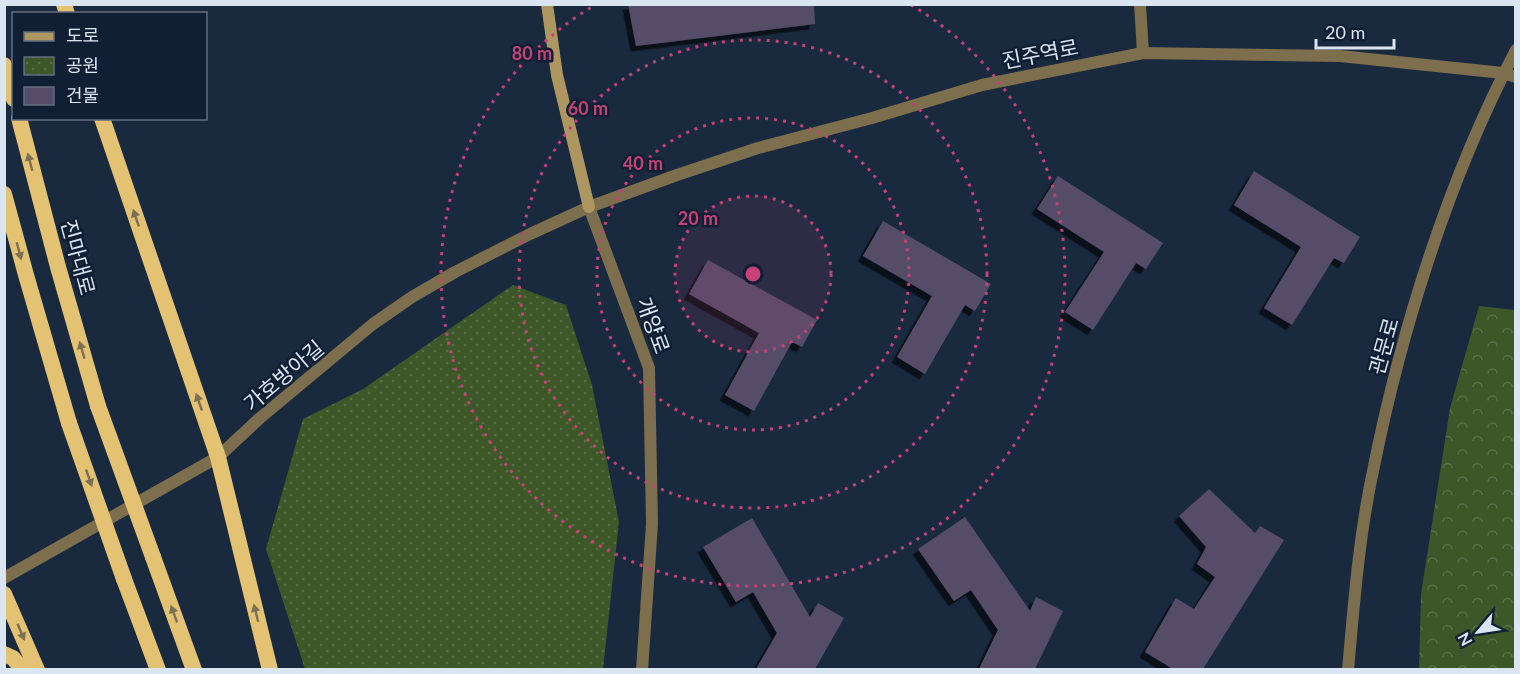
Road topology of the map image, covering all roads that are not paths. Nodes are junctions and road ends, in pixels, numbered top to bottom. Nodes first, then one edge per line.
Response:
1 (547, 4) edge
2 (1140, 4) edge
3 (1515, 50) edge
4 (1143, 53) junction
5 (4, 65) edge
6 (1509, 75) edge
7 (12, 92) edge
8 (20, 120) edge
9 (103, 120) edge
10 (4, 194) edge
11 (589, 207) junction
12 (218, 458) junction
13 (4, 578) edge
14 (4, 594) edge
15 (4, 654) edge
16 (23, 669) edge
17 (37, 669) edge
18 (158, 669) edge
19 (194, 669) edge
20 (270, 669) edge
21 (642, 669) edge
22 (1348, 669) edge

1 - 11 main road, 개양로
2 - 4 street
3 - 6 street, 관문로
4 - 6 street, 진주역로
4 - 11 street, 진주역로
5 - 7 highway
6 - 22 street, 관문로
19 -> 8 highway, 진마대로, bridge
12 -> 9 highway
10 -> 18 highway, bridge
11 - 12 street, 가호방아길
11 - 21 street, 개양로
12 - 13 street, 가호방아길
20 -> 12 highway
14 -> 17 highway
15 - 16 highway

